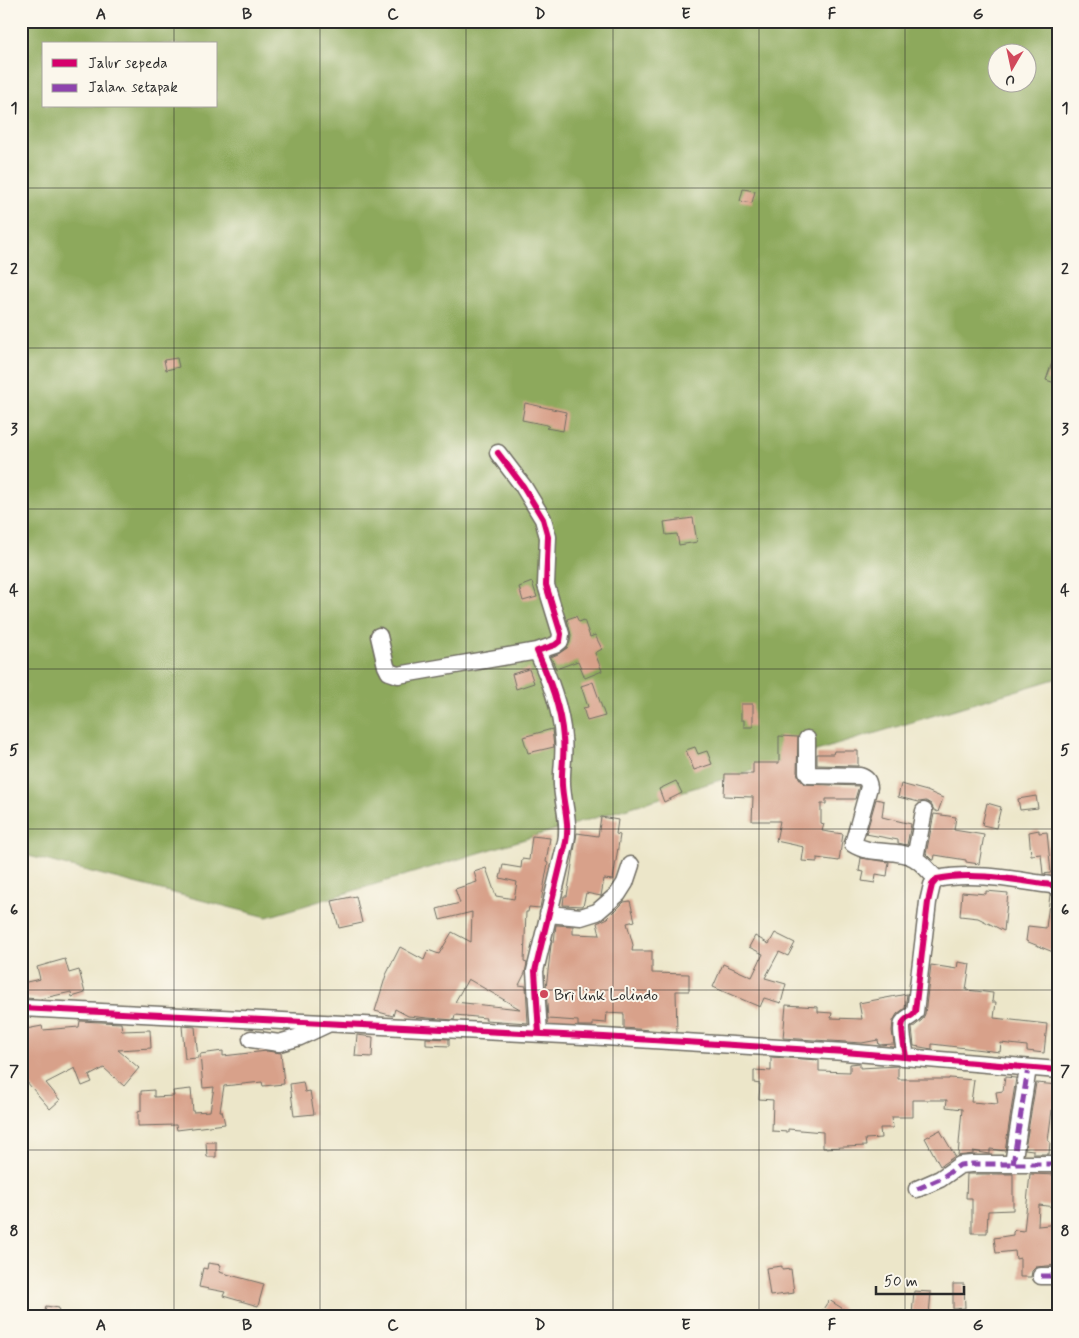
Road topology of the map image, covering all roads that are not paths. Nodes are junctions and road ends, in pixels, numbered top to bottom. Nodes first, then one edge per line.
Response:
1 (498, 453) dead end
2 (379, 636) dead end
3 (537, 651) junction
4 (807, 739) dead end
5 (924, 811) dead end
6 (915, 858) junction
7 (631, 865) dead end
8 (937, 880) junction
9 (1058, 886) edge
10 (548, 914) junction
11 (21, 1008) edge
12 (332, 1022) junction
13 (539, 1033) junction
14 (251, 1039) dead end
15 (906, 1056) junction
16 (1028, 1068) junction
17 (1058, 1070) edge
18 (1013, 1164) junction
19 (1058, 1164) edge
20 (917, 1189) dead end
21 (1041, 1276) dead end
22 (1058, 1276) edge

1 - 3 street
2 - 3 street
3 - 10 street
4 - 6 street
5 - 6 street
6 - 8 street
7 - 10 street
8 - 9 street
8 - 15 street
10 - 13 street
11 - 12 street
12 - 13 street
12 - 14 street
13 - 15 street
15 - 16 street
16 - 17 street
16 - 18 street
18 - 19 street
18 - 20 street
21 - 22 street

